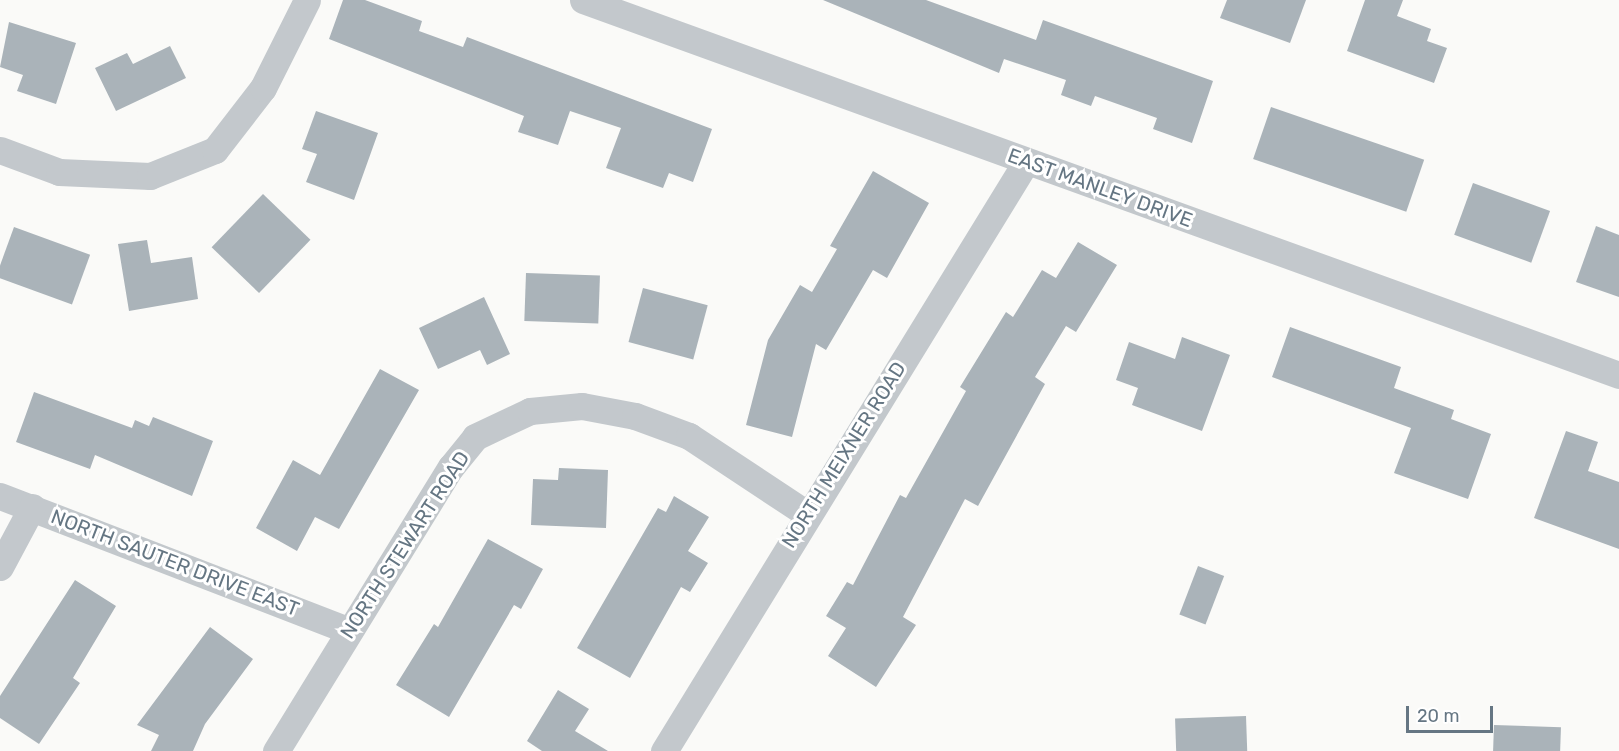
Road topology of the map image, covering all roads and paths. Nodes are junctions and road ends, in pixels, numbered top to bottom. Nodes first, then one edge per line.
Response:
1 (307, 0) edge
2 (583, 0) edge
3 (0, 150) edge
4 (1026, 162) junction
5 (1619, 375) edge
6 (0, 496) edge
7 (32, 507) junction
8 (807, 514) junction
9 (0, 567) edge
10 (349, 631) junction
11 (276, 751) edge
12 (664, 751) edge

1 - 3 street
2 - 4 street, EAST MANLEY DRIVE
4 - 5 street, EAST MANLEY DRIVE
4 - 8 street, NORTH MEIXNER ROAD
6 - 7 street, NORTH SAUTER DRIVE EAST
7 - 9 street
7 - 10 street, NORTH SAUTER DRIVE EAST
8 - 10 street, NORTH STEWART ROAD
8 - 12 street, NORTH MEIXNER ROAD
10 - 11 street, NORTH STEWART ROAD

